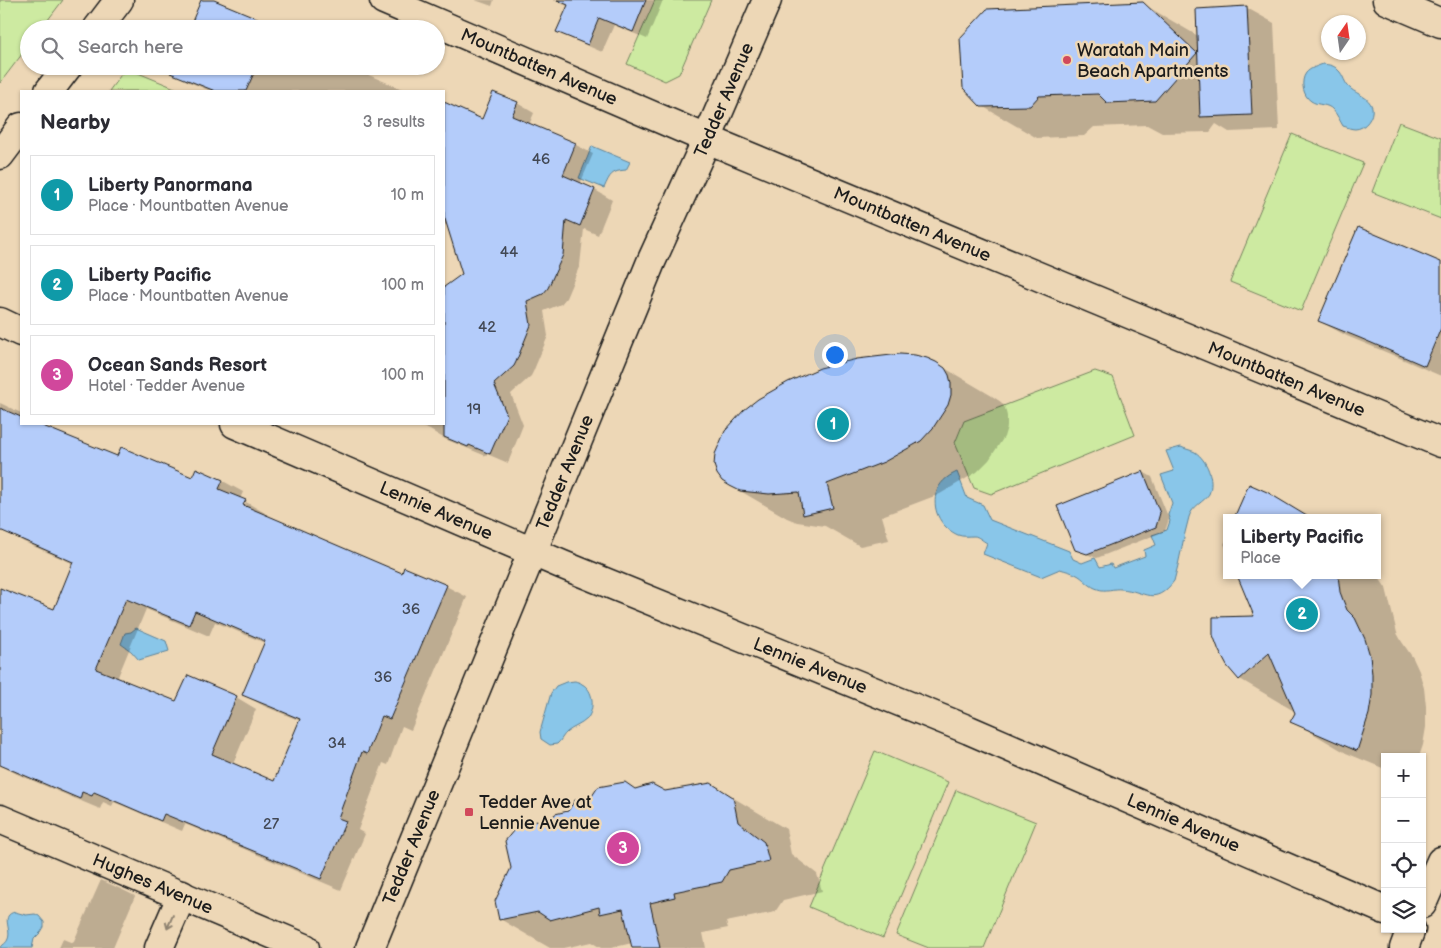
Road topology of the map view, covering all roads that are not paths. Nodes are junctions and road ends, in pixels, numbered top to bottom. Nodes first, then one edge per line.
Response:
1 (119, 0) edge
2 (384, 0) edge
3 (767, 0) edge
4 (1387, 0) edge
5 (104, 20) edge
6 (430, 20) edge
7 (1441, 22) edge
8 (445, 26) edge
9 (61, 75) edge
10 (50, 90) edge
11 (20, 128) edge
12 (707, 139) junction
13 (0, 154) edge
14 (0, 322) edge
15 (20, 332) edge
16 (237, 425) edge
17 (1441, 443) edge
18 (533, 552) junction
19 (0, 819) edge
20 (1441, 861) edge
21 (182, 895) junction
22 (1426, 895) edge
23 (1381, 908) edge
24 (1410, 933) edge
25 (159, 948) edge
26 (305, 948) edge
27 (370, 948) edge
28 (1404, 948) edge

1 - 5 street
2 - 6 street, Mountbatten Avenue
3 - 12 street, Tedder Avenue
4 - 7 street
8 - 12 street, Mountbatten Avenue
9 - 10 street
11 - 13 street
12 - 17 street, Mountbatten Avenue
12 - 18 street, Tedder Avenue
14 - 15 street
16 - 18 street, Lennie Avenue
18 - 23 street, Lennie Avenue
18 - 27 street, Tedder Avenue
19 - 21 street, Hughes Avenue
20 - 22 street
21 -> 25 street
21 - 26 street, Hughes Avenue
24 - 28 street

